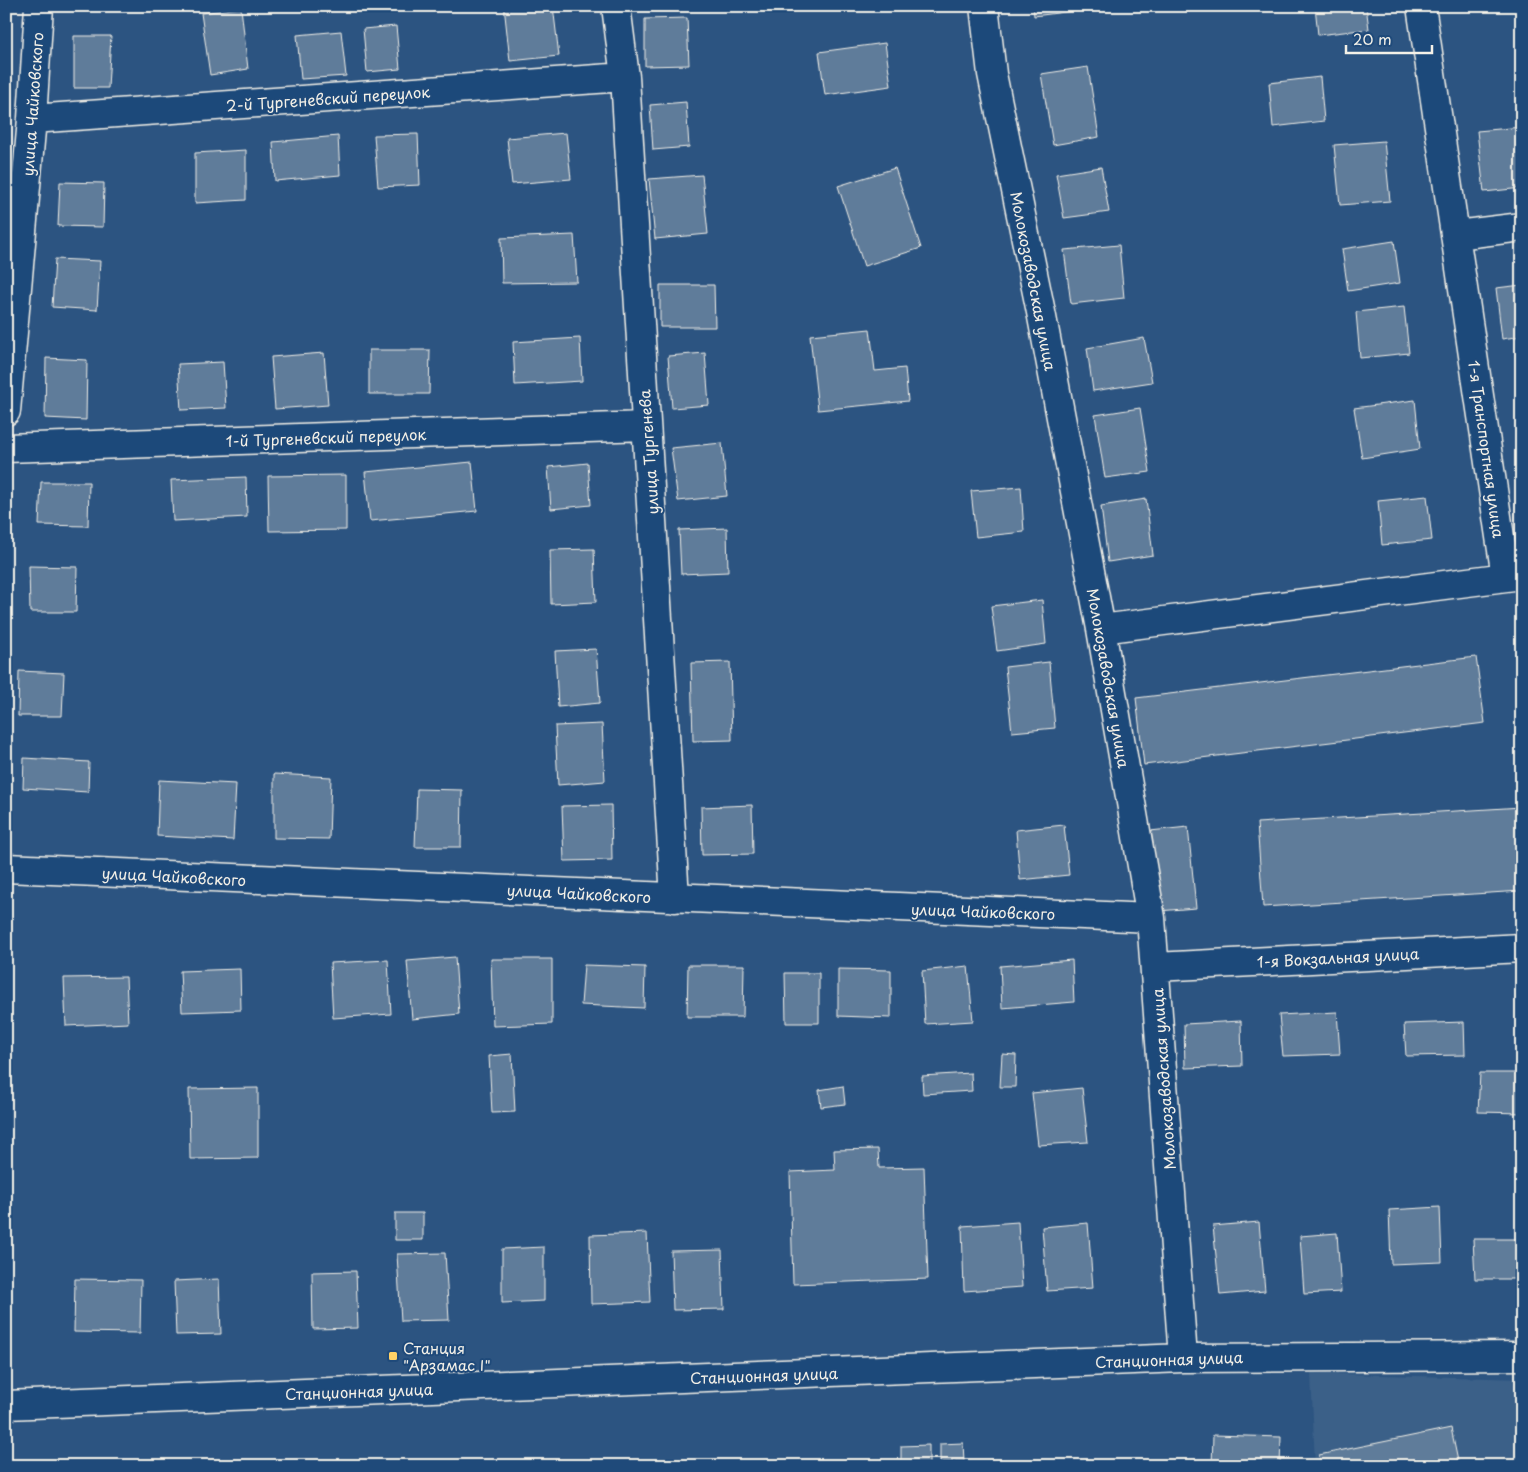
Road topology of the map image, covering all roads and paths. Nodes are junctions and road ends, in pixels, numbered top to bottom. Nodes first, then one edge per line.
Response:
1 (40, 6) edge
2 (616, 6) edge
3 (984, 6) edge
4 (1421, 6) edge
5 (625, 77) junction
6 (32, 120) junction
7 (1522, 227) edge
8 (1456, 235) junction
9 (6, 411) edge
10 (646, 426) junction
11 (6, 448) edge
12 (1514, 576) edge
13 (1101, 629) junction
14 (6, 868) edge
15 (675, 898) junction
16 (1151, 918) junction
17 (1522, 948) edge
18 (1155, 967) junction
19 (1522, 1356) edge
20 (1182, 1358) junction
21 (6, 1405) edge

1 - 6 street, улица Чайковского
2 - 5 street, улица Тургенева
3 - 13 street, Молокозаводская улица
4 - 8 street, 1-я Транспортная улица
5 - 6 street, 2-й Тургеневский переулок
5 - 10 street, улица Тургенева
6 - 9 street, улица Чайковского
7 - 8 street
8 - 12 street, 1-я Транспортная улица
10 - 11 street, 1-й Тургеневский переулок
10 - 15 street, улица Тургенева
12 - 13 street, 1-я Транспортная улица
13 - 16 street, Молокозаводская улица
14 - 15 street, улица Чайковского
15 - 16 street, улица Чайковского
16 - 18 street, Молокозаводская улица
17 - 18 street, 1-я Вокзальная улица
18 - 20 street, Молокозаводская улица
19 - 20 street, Станционная улица
20 - 21 street, Станционная улица

